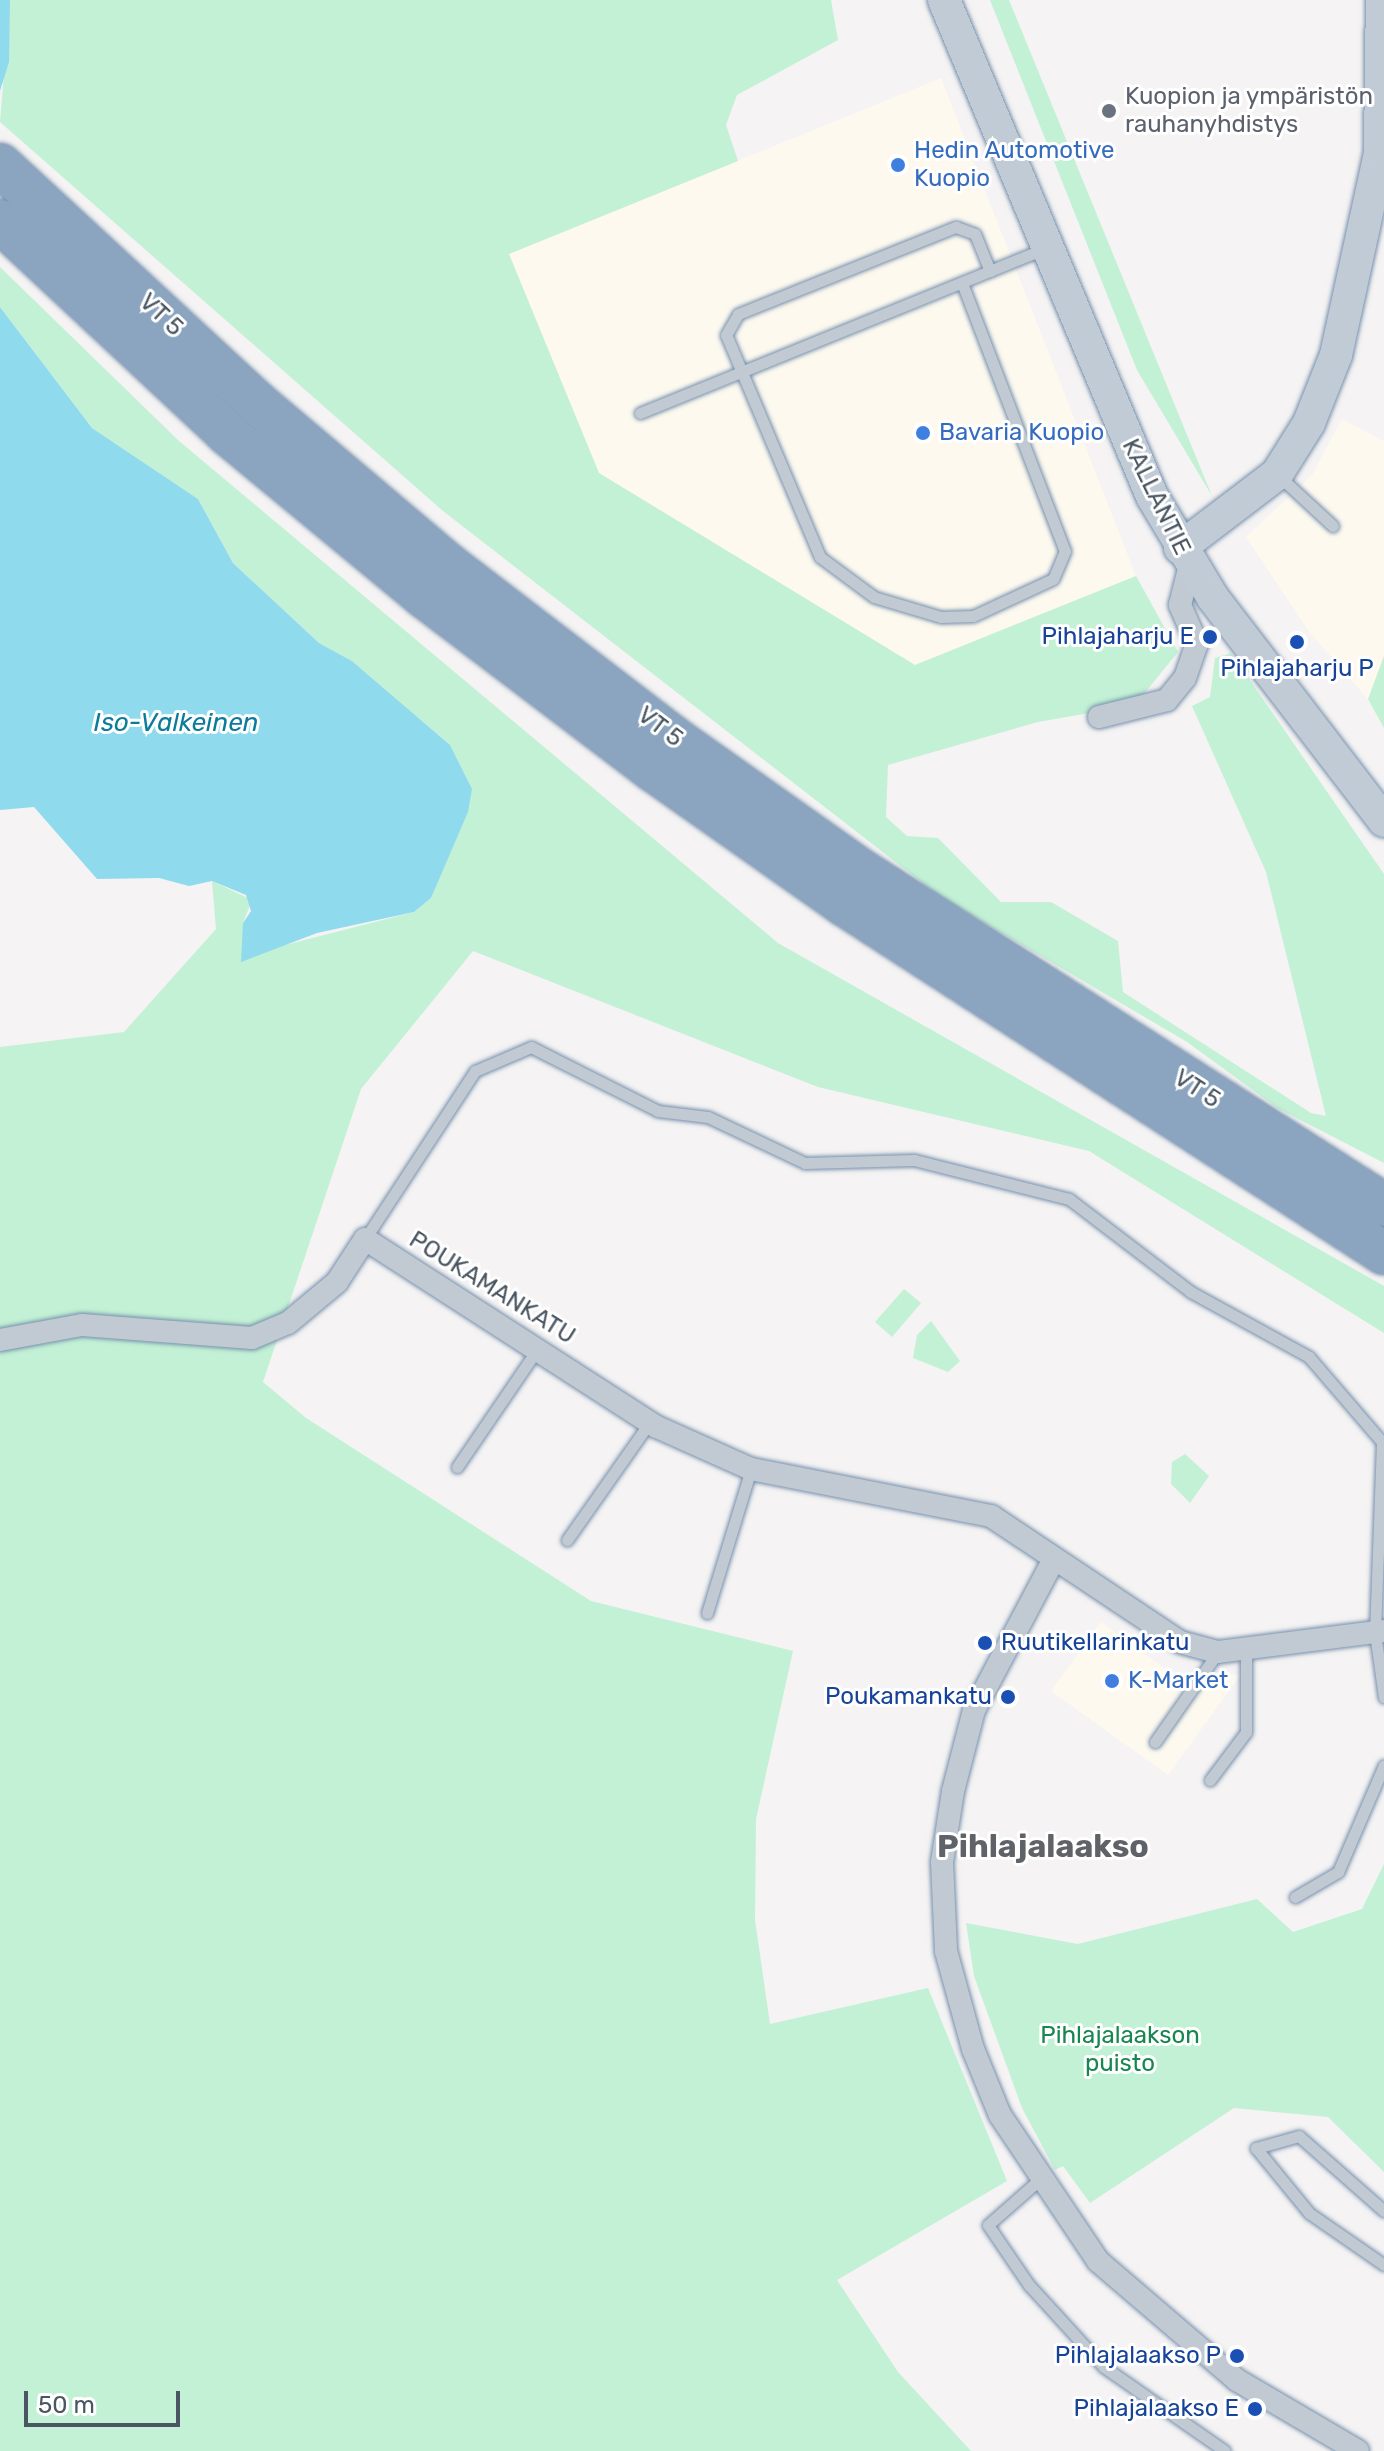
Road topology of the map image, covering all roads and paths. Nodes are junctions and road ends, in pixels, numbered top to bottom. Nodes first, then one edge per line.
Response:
1 (944, 0) edge
2 (1382, 0) edge
3 (1382, 154) edge
4 (0, 165) edge
5 (0, 221) edge
6 (1045, 249) junction
7 (990, 271) junction
8 (962, 283) junction
9 (741, 373) junction
10 (640, 413) dead end
11 (1277, 474) junction
12 (1333, 526) dead end
13 (1185, 556) junction
14 (1099, 717) dead end
15 (1384, 821) edge
16 (1384, 1205) edge
17 (365, 1239) junction
18 (1384, 1253) edge
19 (0, 1340) edge
20 (539, 1346) junction
21 (650, 1422) junction
22 (457, 1467) dead end
23 (751, 1469) junction
24 (567, 1540) dead end
25 (1053, 1561) junction
26 (707, 1613) dead end
27 (1379, 1632) edge
28 (1246, 1649) junction
29 (1218, 1652) junction
30 (1384, 1697) edge
31 (1155, 1742) dead end
32 (1384, 1765) edge
33 (1210, 1780) dead end
34 (1295, 1897) dead end
35 (1039, 2180) junction
36 (1384, 2211) edge
37 (1384, 2265) edge
38 (1332, 2445) edge
39 (1225, 2451) edge
40 (1358, 2451) edge

1 - 6 main road, KALLANTIE
2 - 3 main road
3 - 11 main road
4 - 16 highway, VT 5
5 - 18 highway, VT 5
6 - 7 lane
6 - 13 main road, KALLANTIE
7 - 8 lane
7 - 9 lane
8 - 9 lane
8 - 9 lane
9 - 10 lane
11 - 12 lane
11 - 13 main road
13 - 14 street
13 - 15 main road, KALLANTIE
17 - 19 street
17 - 20 street, POUKAMANKATU
17 - 27 lane
20 - 21 street, POUKAMANKATU
20 - 22 lane
21 - 23 street, POUKAMANKATU
21 - 24 lane
23 - 25 street, POUKAMANKATU
23 - 26 lane
25 - 29 street, POUKAMANKATU
25 - 35 street
27 - 28 street, POUKAMANKATU
27 - 30 lane
28 - 29 street, POUKAMANKATU
28 - 33 lane
29 - 31 lane
32 - 34 lane
35 - 38 street
35 - 39 lane
36 - 37 lane
38 - 40 street

